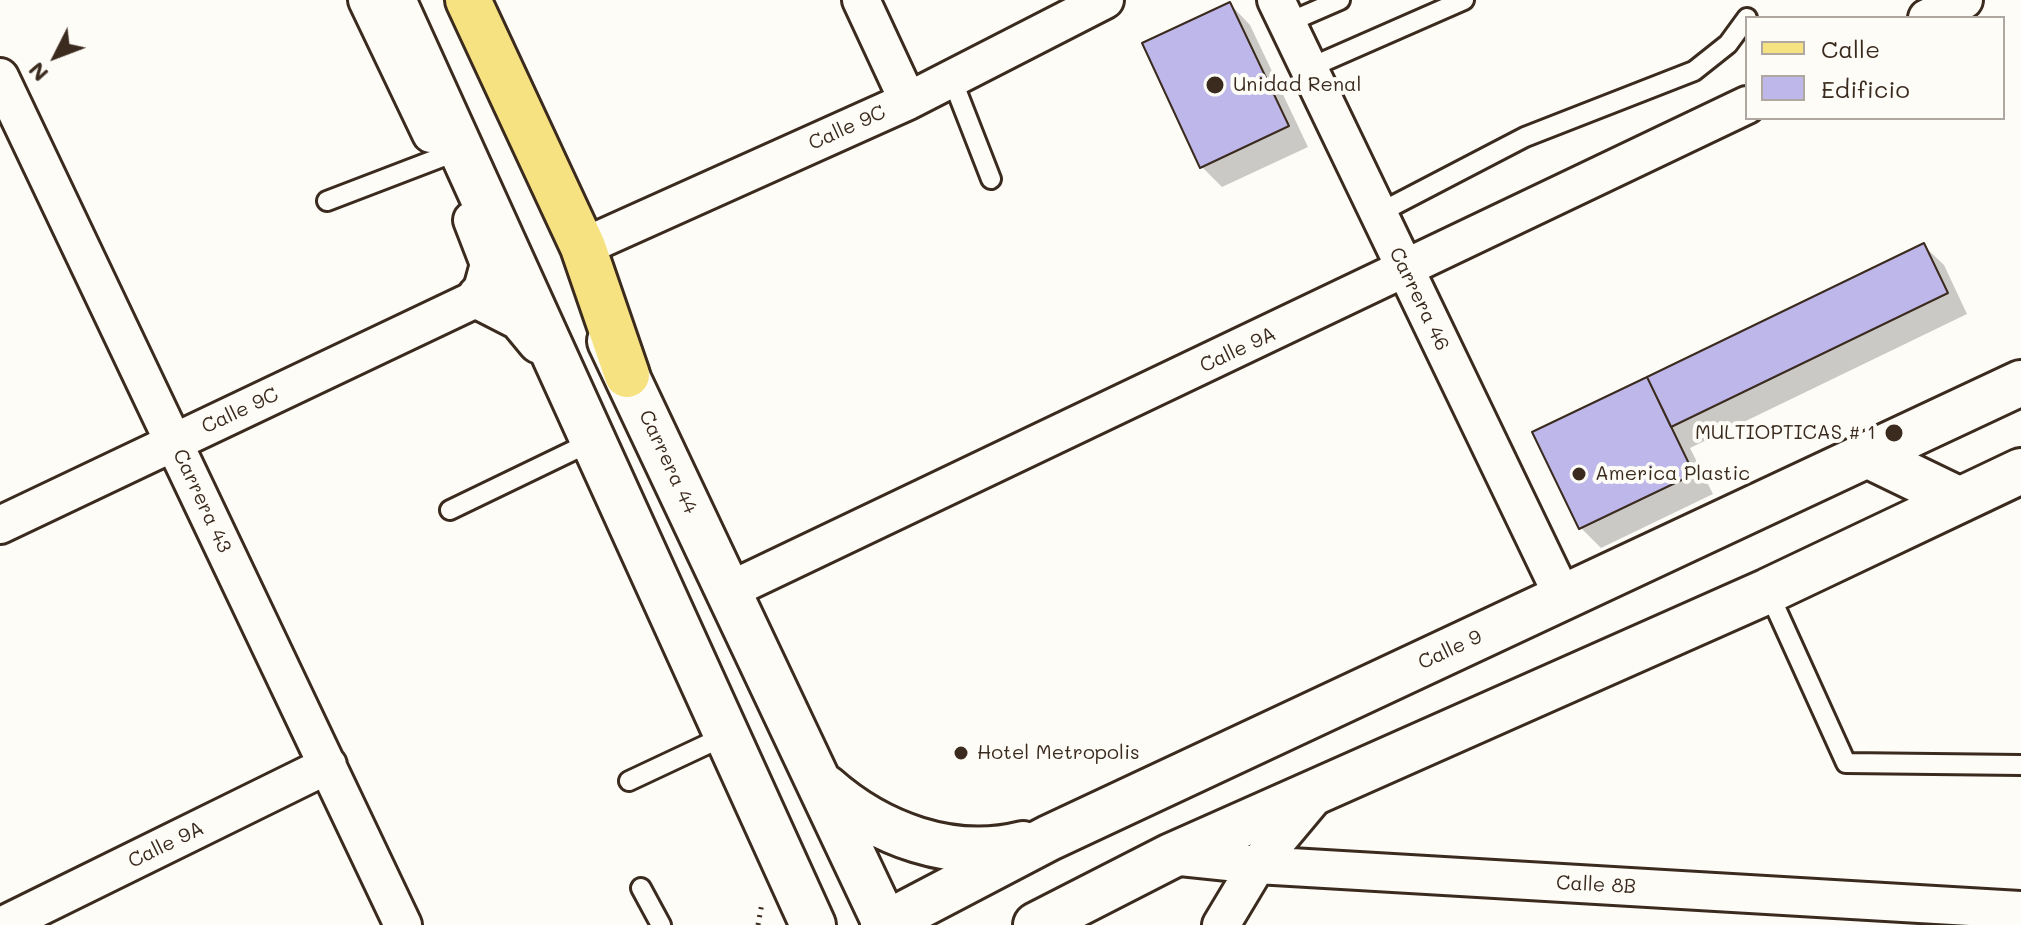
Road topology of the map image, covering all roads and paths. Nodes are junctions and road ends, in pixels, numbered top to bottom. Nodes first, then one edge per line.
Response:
1 (367, 0) edge
2 (393, 0) edge
3 (449, 0) edge
4 (468, 0) edge
5 (861, 0) edge
6 (1105, 0) edge
7 (1340, 0) edge
8 (1464, 0) edge
9 (1964, 0) edge
10 (1282, 12) edge
11 (1931, 16) edge
12 (1745, 21) edge
13 (1309, 68) junction
14 (952, 79) junction
15 (2, 84) edge
16 (908, 101) junction
17 (1745, 106) edge
18 (442, 157) junction
19 (991, 179) dead end
20 (327, 201) dead end
21 (1379, 213) junction
22 (579, 258) junction
23 (1406, 271) junction
24 (480, 297) junction
25 (2021, 383) edge
26 (591, 436) junction
27 (174, 442) junction
28 (1867, 455) junction
29 (2021, 471) edge
30 (1960, 500) junction
31 (450, 510) dead end
32 (0, 525) edge
33 (728, 591) junction
34 (1768, 591) junction
35 (1563, 597) junction
36 (727, 735) junction
37 (328, 765) junction
38 (2021, 765) edge
39 (629, 781) dead end
40 (819, 782) junction
41 (1319, 791) junction
42 (1049, 838) junction
43 (1171, 856) junction
44 (1257, 865) junction
45 (641, 888) dead end
46 (2021, 910) edge
47 (3, 925) edge
48 (403, 925) edge
49 (661, 925) edge
50 (813, 925) edge
51 (885, 925) edge
52 (1036, 925) edge
53 (1221, 925) edge

1 - 18 street
2 - 26 main road
3 - 22 main road
4 - 22 main road
5 - 16 street
6 - 14 street, Calle 9C
7 - 10 lane
8 - 13 lane
9 - 11 street
10 - 13 street, Carrera 46
12 - 21 lane
13 - 21 street, Carrera 46
14 - 16 street, Calle 9C
14 - 19 lane
15 - 27 street, Carrera 43
16 - 22 street, Calle 9C
17 - 23 street, Calle 9A
18 - 20 lane
18 - 24 street
21 - 23 street, Carrera 46
22 - 33 main road, Carrera 44
23 - 33 street, Calle 9A
23 - 35 street, Carrera 46
24 - 26 main road
24 - 27 street, Calle 9C
25 - 28 main road, Calle 9
26 - 31 lane
26 - 36 main road
27 - 32 street, Calle 9C
27 - 37 street, Carrera 43
28 - 30 main road
28 - 35 main road, Calle 9
29 - 30 main road
30 - 34 main road
33 - 40 main road, Carrera 44
34 - 38 lane
34 - 41 main road
35 - 42 main road, Calle 9
36 - 39 lane
36 - 50 main road
37 - 47 street, Calle 9A
37 - 48 street, Carrera 43
40 - 42 main road
40 - 51 main road, Carrera 44
41 - 43 main road
41 - 44 street
42 - 51 main road, Calle 9
43 - 44 street, Calle 8B
43 - 52 main road
44 - 46 street, Calle 8B
44 - 53 street
45 - 49 lane

